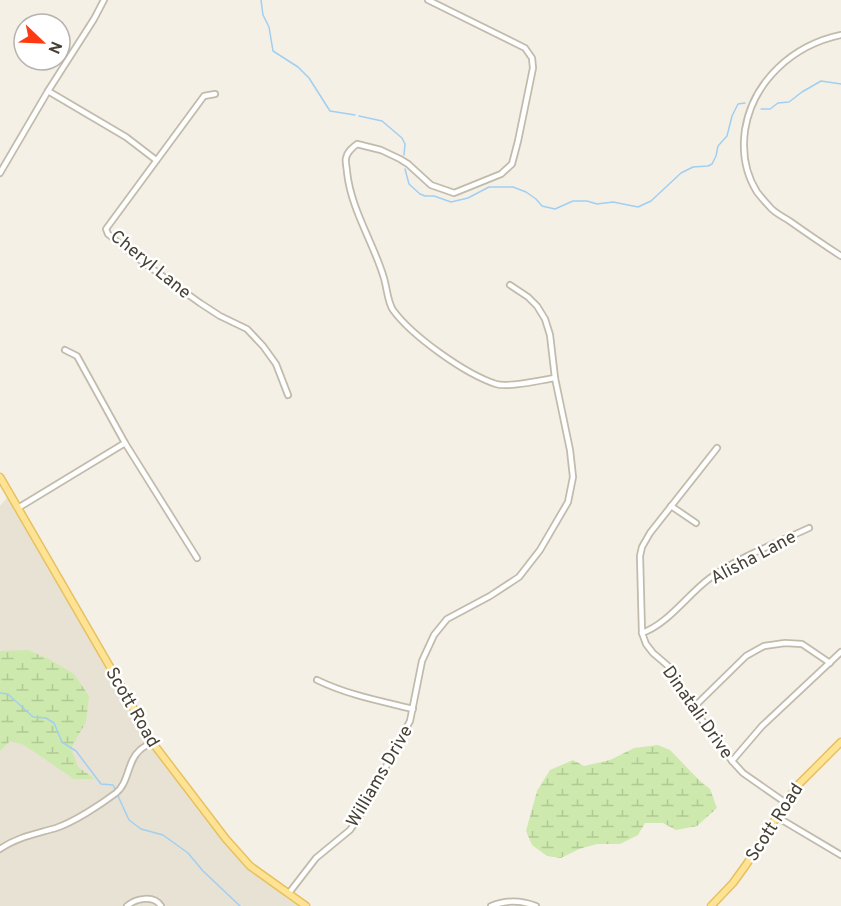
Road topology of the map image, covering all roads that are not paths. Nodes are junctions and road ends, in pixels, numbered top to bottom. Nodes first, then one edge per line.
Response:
1 (104, 0) edge
2 (428, 0) edge
3 (841, 35) edge
4 (48, 91) junction
5 (215, 94) dead end
6 (156, 159) junction
7 (0, 173) edge
8 (841, 256) edge
9 (510, 285) dead end
10 (65, 350) dead end
11 (555, 378) junction
12 (288, 395) dead end
13 (125, 443) junction
14 (717, 448) dead end
15 (0, 477) edge
16 (671, 506) junction
17 (18, 508) junction
18 (696, 523) dead end
19 (809, 528) dead end
20 (197, 558) dead end
21 (642, 633) junction
22 (841, 652) edge
23 (830, 663) junction
24 (317, 680) dead end
25 (693, 708) junction
26 (413, 709) junction
27 (152, 742) junction
28 (841, 742) edge
29 (732, 761) junction
30 (786, 803) junction
31 (777, 817) junction
32 (0, 849) edge
33 (841, 855) edge
34 (289, 893) junction
35 (127, 906) edge
36 (161, 906) edge
37 (306, 906) edge
38 (491, 906) edge
39 (536, 906) edge
40 (711, 906) edge

1 - 4 street
2 - 11 street
3 - 8 street
4 - 6 street
4 - 7 street
5 - 6 street, Cheryl Lane
6 - 12 street, Cheryl Lane
9 - 11 street, Williams Drive
10 - 13 street
11 - 26 street, Williams Drive
13 - 17 street
13 - 20 street
14 - 16 street
15 - 17 main road, Scott Road
16 - 18 street
16 - 21 street
17 - 27 main road, Scott Road
19 - 21 street, Alisha Lane
21 - 25 street, Dinatali Drive
22 - 23 street
23 - 25 street
23 - 29 street
24 - 26 street
25 - 29 street, Dinatali Drive
26 - 34 street, Williams Drive
27 - 32 street
27 - 34 main road, Scott Road
28 - 30 main road, Scott Road
29 - 30 street, Dinatali Drive
30 - 31 main road, Scott Road
31 - 33 street
31 - 40 main road, Scott Road
34 - 37 main road, Scott Road
35 - 36 street
38 - 39 street

